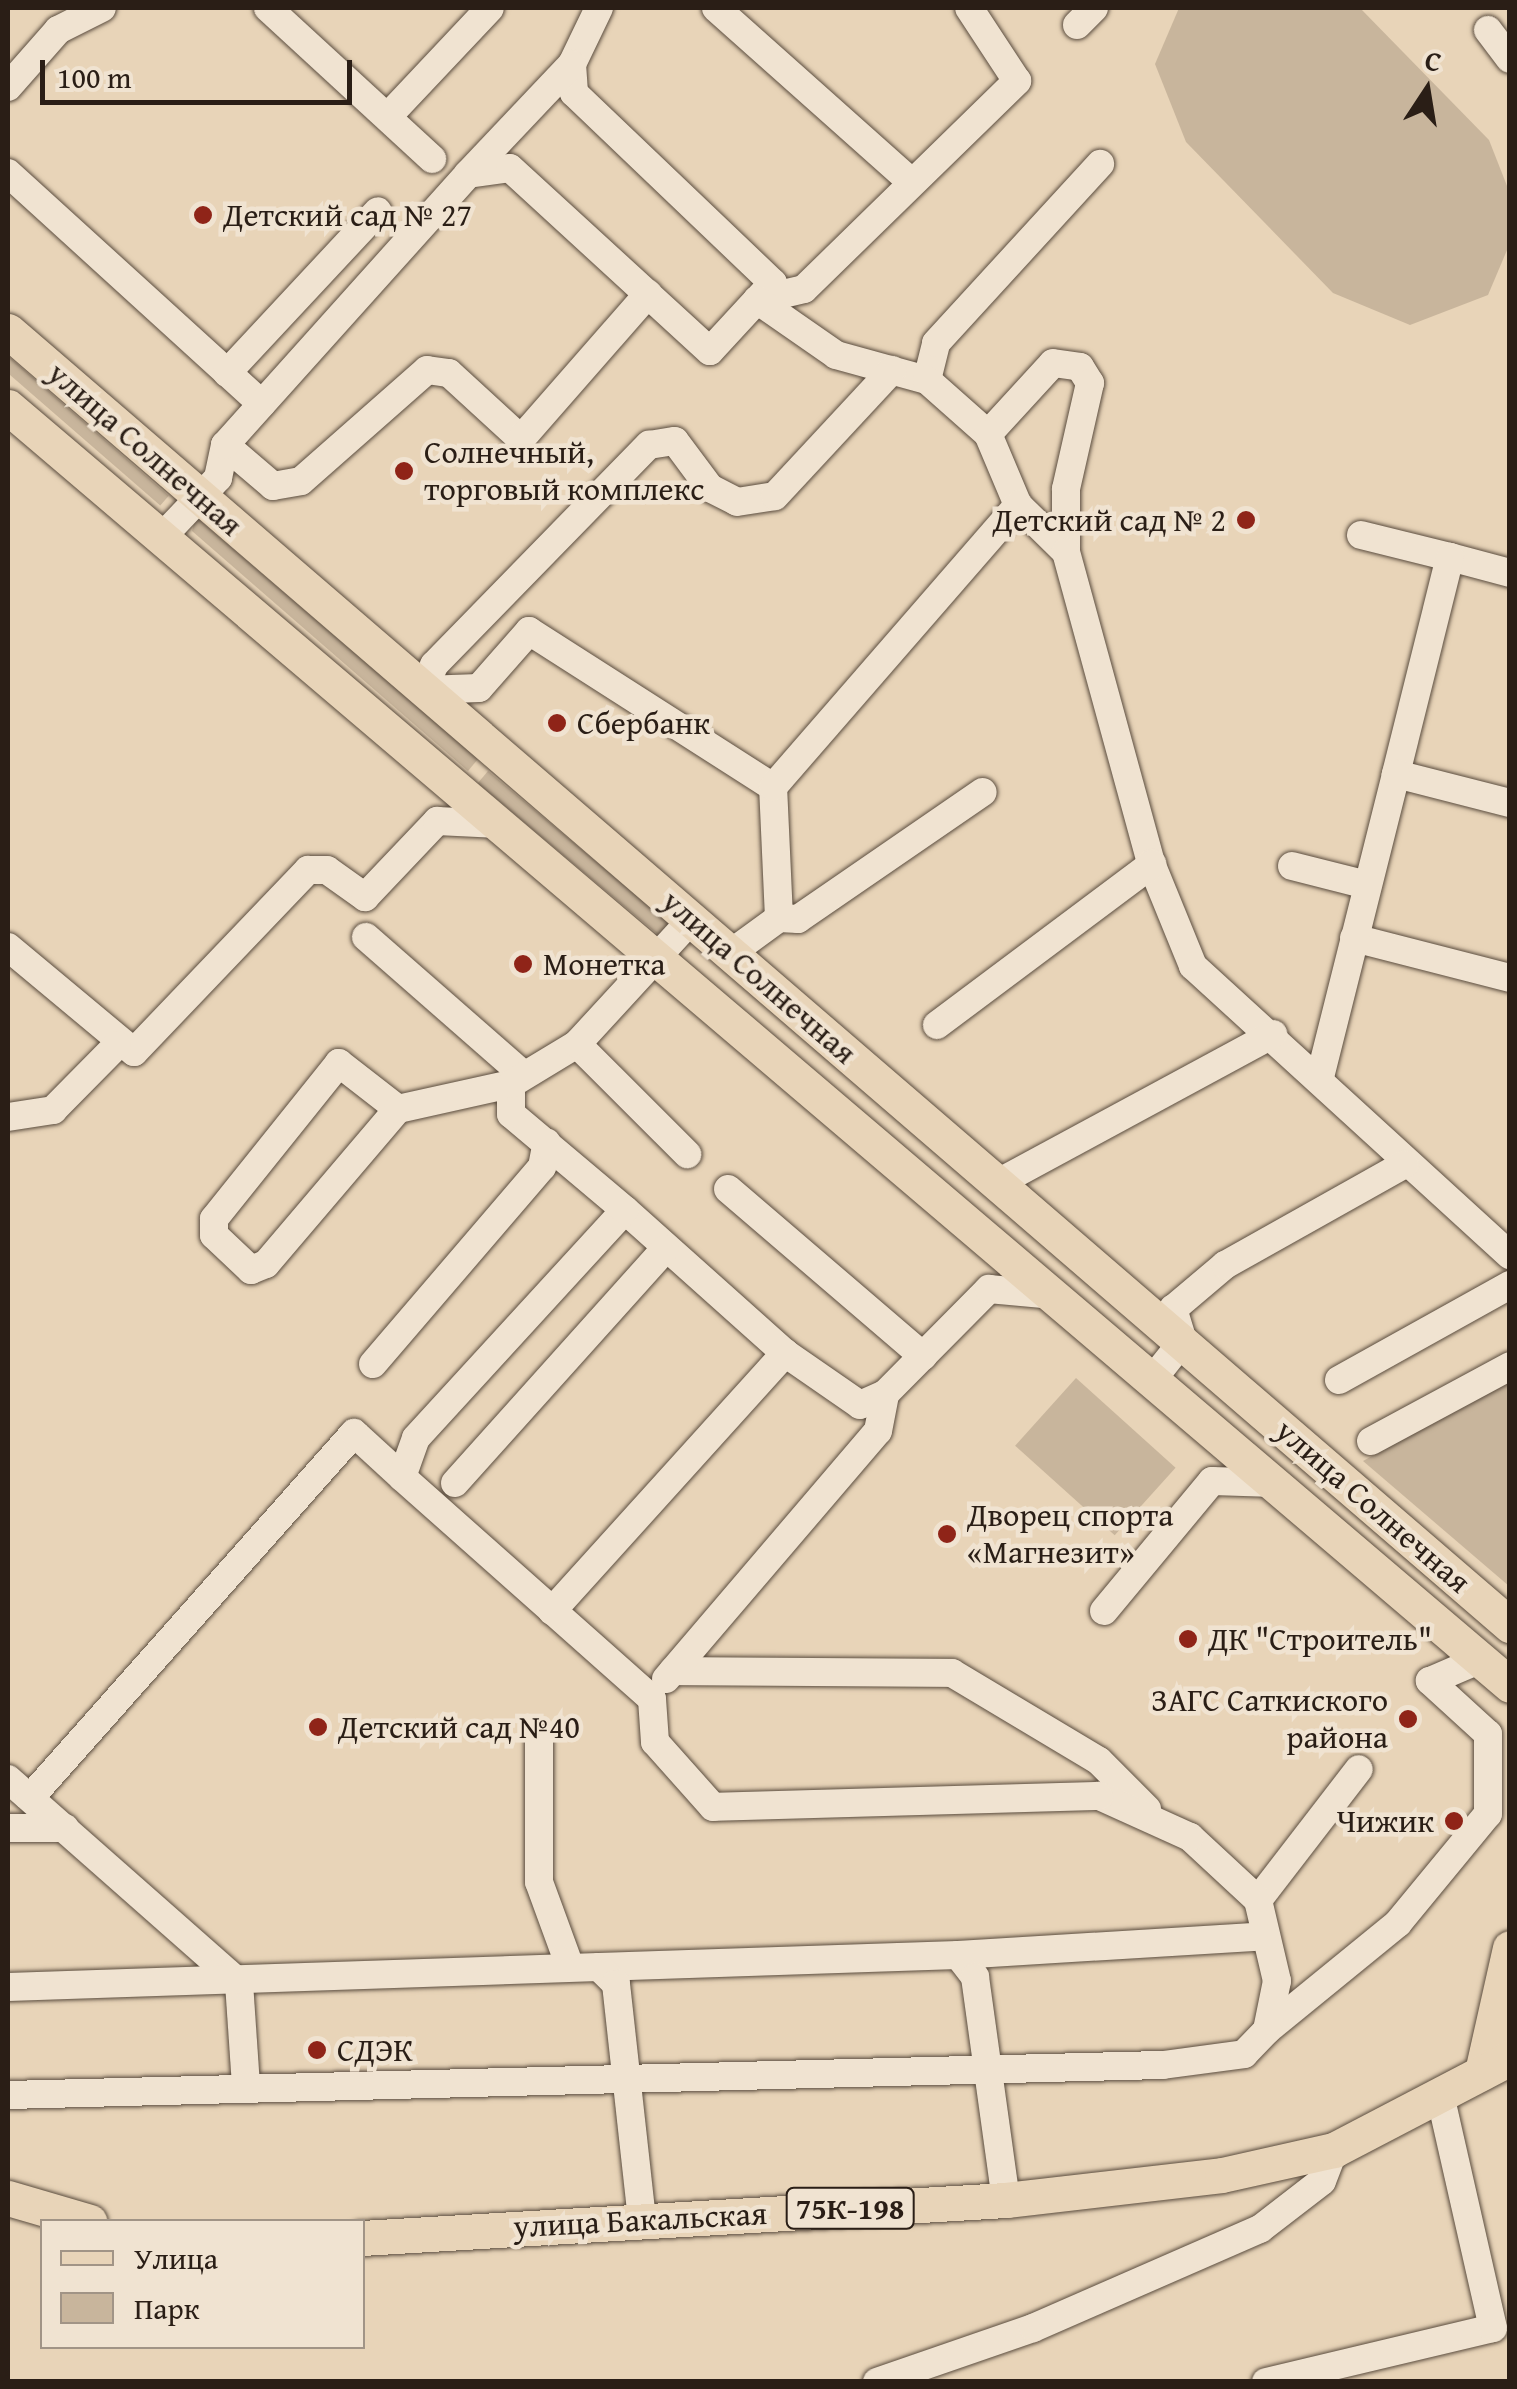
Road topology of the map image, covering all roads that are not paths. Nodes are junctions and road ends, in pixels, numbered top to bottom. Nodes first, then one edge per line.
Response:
1 (102, 8) edge
2 (268, 8) edge
3 (490, 8) edge
4 (599, 8) edge
5 (716, 8) edge
6 (969, 8) edge
7 (1510, 36) edge
8 (1510, 59) edge
9 (572, 64) junction
10 (8, 87) edge
11 (393, 111) dead end
12 (432, 159) dead end
13 (1100, 164) dead end
14 (8, 172) edge
15 (468, 174) junction
16 (911, 182) junction
17 (378, 211) dead end
18 (648, 294) junction
19 (757, 300) junction
20 (8, 331) edge
21 (892, 370) junction
22 (228, 373) junction
23 (926, 380) junction
24 (262, 404) junction
25 (8, 407) edge
26 (988, 434) junction
27 (224, 445) junction
28 (199, 496) junction
29 (1018, 505) junction
30 (1361, 535) dead end
31 (161, 538) junction
32 (1066, 552) junction
33 (1450, 557) junction
34 (1510, 573) edge
35 (424, 690) junction
36 (1396, 774) junction
37 (773, 787) junction
38 (983, 792) dead end
39 (1510, 803) edge
40 (498, 824) junction
41 (1152, 864) junction
42 (1292, 866) dead end
43 (1367, 885) junction
44 (778, 918) junction
45 (692, 919) junction
46 (366, 936) dead end
47 (1354, 938) junction
48 (8, 947) edge
49 (731, 954) junction
50 (657, 959) junction
51 (1510, 978) edge
52 (937, 1025) dead end
53 (1273, 1034) junction
54 (576, 1044) junction
55 (117, 1046) junction
56 (1320, 1077) junction
57 (516, 1078) junction
58 (398, 1109) junction
59 (8, 1117) edge
60 (548, 1142) junction
61 (687, 1154) dead end
62 (1404, 1164) junction
63 (998, 1183) junction
64 (728, 1190) dead end
65 (624, 1210) junction
66 (665, 1249) junction
67 (1510, 1254) edge
68 (1510, 1284) edge
69 (1054, 1296) junction
70 (1182, 1341) junction
71 (785, 1354) junction
72 (923, 1356) junction
73 (373, 1364) dead end
74 (1510, 1366) edge
75 (1152, 1380) junction
76 (1339, 1380) dead end
77 (885, 1394) junction
78 (1371, 1441) dead end
79 (402, 1477) junction
80 (455, 1483) dead end
81 (1275, 1483) junction
82 (552, 1611) junction
83 (1104, 1611) dead end
84 (1510, 1625) edge
85 (1481, 1658) junction
86 (672, 1671) junction
87 (1510, 1685) edge
88 (652, 1700) junction
89 (539, 1738) dead end
90 (1360, 1769) dead end
91 (8, 1778) edge
92 (30, 1798) junction
93 (1154, 1816) junction
94 (8, 1828) edge
95 (64, 1828) junction
96 (1258, 1900) junction
97 (1265, 1936) junction
98 (1510, 1948) edge
99 (958, 1954) junction
100 (569, 1964) junction
101 (599, 1967) junction
102 (239, 1983) junction
103 (8, 1988) edge
104 (1267, 2030) junction
105 (983, 2064) junction
106 (1496, 2064) edge
107 (627, 2075) junction
108 (246, 2086) junction
109 (8, 2095) edge
110 (1441, 2100) junction
111 (1334, 2150) junction
112 (8, 2198) edge
113 (1006, 2200) junction
114 (80, 2219) edge
115 (642, 2219) junction
116 (365, 2238) edge
117 (877, 2382) edge
118 (1266, 2382) edge

1 - 10 street
2 - 12 street
3 - 11 street
4 - 9 street
5 - 16 street
6 - 16 street
7 - 8 street
9 - 15 street
9 - 19 street
13 - 23 street
14 - 22 street
15 - 18 street
15 - 24 street
16 - 19 street
17 - 22 street
18 - 19 street
18 - 27 street
19 - 21 street
20 - 28 main road, улица Солнечная
21 - 23 street
21 - 35 street
22 - 24 street
23 - 26 street
24 - 27 street
25 - 31 main road, улица Солнечная
26 - 29 street
26 - 32 street
27 - 28 street
28 - 31 street
28 - 35 main road, улица Солнечная
29 - 32 street
29 - 37 street
30 - 33 street
31 - 40 main road, улица Солнечная
32 - 41 street
33 - 34 street
33 - 36 street
35 - 37 street
35 - 45 main road, улица Солнечная
36 - 39 street
36 - 43 street
37 - 44 street
38 - 44 street
40 - 50 main road, улица Солнечная
40 - 55 street
41 - 52 street
41 - 53 street
42 - 43 street
43 - 47 street
44 - 49 street
45 - 49 main road, улица Солнечная
45 - 50 street
46 - 57 street
47 - 51 street
47 - 56 street
48 - 55 street
49 - 63 main road, улица Солнечная
50 - 54 street
50 - 69 main road, улица Солнечная
53 - 56 street
53 - 63 street
54 - 57 street
54 - 61 street
55 - 59 street
56 - 62 street
57 - 58 street
57 - 60 street
58 - 58 street
60 - 65 street
60 - 73 street
62 - 67 street
62 - 70 street
63 - 70 main road, улица Солнечная
64 - 72 street
65 - 66 street
65 - 79 street
66 - 71 street
66 - 80 street
68 - 76 street
69 - 72 street
69 - 75 main road, улица Солнечная
70 - 75 street
70 - 84 main road, улица Солнечная
71 - 77 street
71 - 82 street
72 - 77 street
74 - 78 street
75 - 81 main road, улица Солнечная
77 - 86 street
79 - 82 street
79 - 92 street
81 - 83 street
81 - 85 main road, улица Солнечная
82 - 88 street
85 - 87 main road, улица Солнечная
85 - 104 street
86 - 88 street
86 - 93 street
88 - 93 street
89 - 100 street
90 - 96 street
91 - 92 street
92 - 95 street
93 - 96 street
94 - 95 street
95 - 102 street
96 - 97 street
97 - 99 street
97 - 104 street
98 - 106 main road
99 - 101 street
99 - 105 street
100 - 101 street
100 - 102 street
101 - 107 street
102 - 103 street
102 - 108 street
104 - 105 street
105 - 107 street
105 - 113 street
106 - 110 main road, 75К-198
107 - 108 street
107 - 115 street
108 - 109 street
110 - 111 main road, 75К-198
110 - 118 street
111 - 113 main road, улица Бакальская / 75К-198
111 - 117 street
112 - 114 main road
113 - 115 main road, улица Бакальская / 75К-198
115 - 116 main road, улица Бакальская / 75К-198

